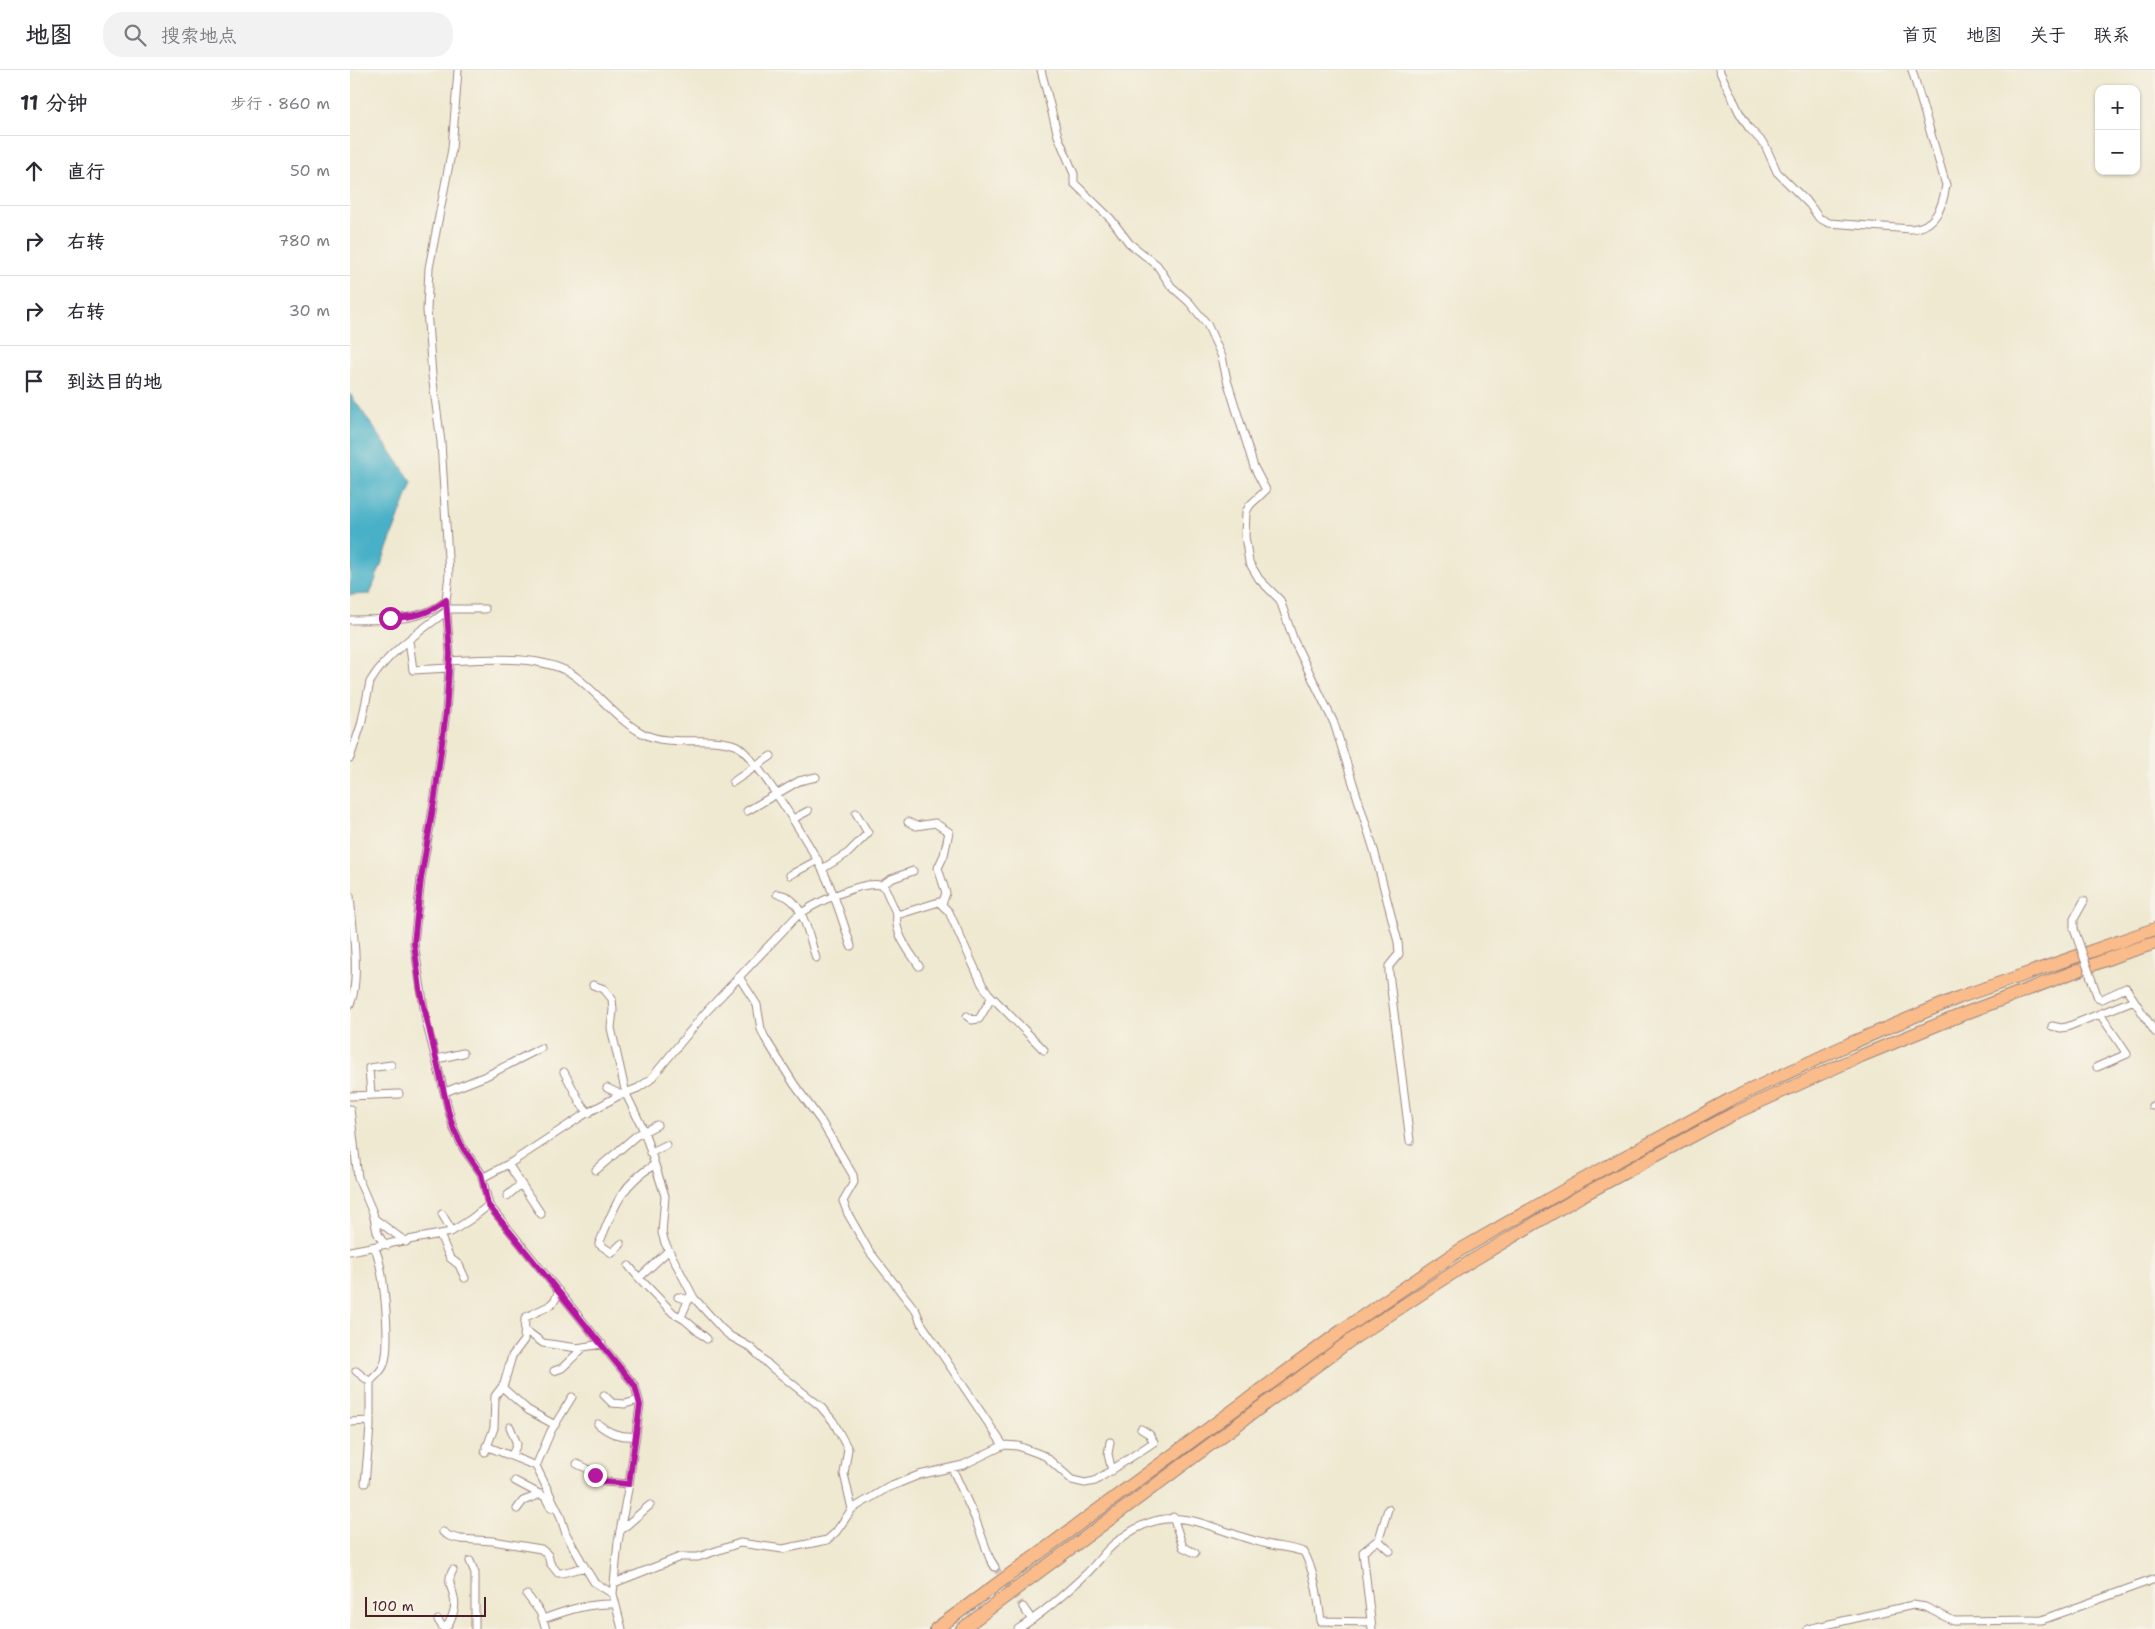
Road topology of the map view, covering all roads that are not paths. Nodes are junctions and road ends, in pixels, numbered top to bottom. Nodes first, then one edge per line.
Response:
1 (458, 70) edge
2 (1041, 70) edge
3 (1719, 70) edge
4 (1912, 70) edge
5 (446, 600) junction
6 (447, 610) junction
7 (484, 610) dead end
8 (350, 620) edge
9 (409, 640) junction
10 (449, 665) junction
11 (771, 756) dead end
12 (350, 758) edge
13 (756, 766) junction
14 (816, 777) dead end
15 (733, 782) dead end
16 (775, 794) junction
17 (808, 810) dead end
18 (747, 811) dead end
19 (856, 813) dead end
20 (793, 819) junction
21 (908, 822) dead end
22 (818, 860) junction
23 (822, 869) junction
24 (913, 871) dead end
25 (790, 875) dead end
26 (882, 885) junction
27 (777, 894) dead end
28 (834, 895) junction
29 (350, 896) edge
30 (2084, 901) dead end
31 (942, 904) junction
32 (801, 913) junction
33 (897, 915) junction
34 (2155, 929) edge
35 (2155, 943) edge
36 (851, 946) dead end
37 (2155, 948) edge
38 (2121, 954) junction
39 (816, 958) dead end
40 (919, 966) dead end
41 (740, 978) junction
42 (593, 985) dead end
43 (992, 997) junction
44 (2134, 1000) junction
45 (350, 1004) edge
46 (2100, 1014) junction
47 (967, 1016) dead end
48 (2052, 1026) dead end
49 (2155, 1032) edge
50 (541, 1048) dead end
51 (1044, 1050) dead end
52 (462, 1053) dead end
53 (436, 1059) junction
54 (391, 1065) dead end
55 (2097, 1066) dead end
56 (564, 1072) dead end
57 (607, 1088) dead end
58 (445, 1092) junction
59 (399, 1094) dead end
60 (371, 1095) junction
61 (624, 1095) junction
62 (350, 1096) edge
63 (350, 1108) edge
64 (589, 1113) junction
65 (657, 1125) dead end
66 (644, 1131) junction
67 (1410, 1141) dead end
68 (666, 1145) dead end
69 (650, 1153) junction
70 (508, 1164) junction
71 (654, 1165) junction
72 (596, 1170) dead end
73 (482, 1178) junction
74 (521, 1184) junction
75 (508, 1196) dead end
76 (488, 1205) junction
77 (442, 1214) dead end
78 (541, 1214) dead end
79 (375, 1219) junction
80 (452, 1231) junction
81 (440, 1234) junction
82 (406, 1242) junction
83 (621, 1244) dead end
84 (388, 1245) junction
85 (374, 1247) junction
86 (669, 1250) junction
87 (350, 1252) edge
88 (629, 1266) dead end
89 (465, 1278) dead end
90 (639, 1278) junction
91 (559, 1291) junction
92 (678, 1297) dead end
93 (690, 1297) junction
94 (681, 1318) junction
95 (525, 1330) junction
96 (708, 1339) dead end
97 (602, 1344) junction
98 (584, 1347) junction
99 (356, 1371) dead end
100 (554, 1371) dead end
101 (370, 1382) junction
102 (502, 1386) junction
103 (604, 1395) dead end
104 (572, 1397) dead end
105 (639, 1400) junction
106 (370, 1420) junction
107 (350, 1422) edge
108 (598, 1424) dead end
109 (555, 1425) junction
110 (510, 1427) dead end
111 (1141, 1429) dead end
112 (636, 1436) junction
113 (1110, 1442) dead end
114 (1003, 1445) junction
115 (512, 1455) junction
116 (577, 1464) dead end
117 (536, 1466) junction
118 (952, 1468) junction
119 (1112, 1471) junction
120 (515, 1481) dead end
121 (365, 1483) dead end
122 (629, 1484) junction
123 (541, 1494) junction
124 (650, 1505) dead end
125 (852, 1508) junction
126 (1388, 1509) dead end
127 (517, 1510) dead end
128 (1173, 1518) junction
129 (565, 1531) junction
130 (620, 1531) junction
131 (443, 1532) dead end
132 (1378, 1540) junction
133 (1390, 1551) dead end
134 (1195, 1553) dead end
135 (470, 1561) dead end
136 (585, 1567) junction
137 (995, 1567) tunnel mouth
138 (453, 1570) dead end
139 (2155, 1580) edge
140 (614, 1583) junction
141 (613, 1594) junction
142 (526, 1595) dead end
143 (615, 1604) junction
144 (1023, 1607) tunnel mouth
145 (544, 1619) junction
146 (438, 1620) dead end
147 (1032, 1620) junction
148 (1371, 1626) edge
149 (444, 1629) edge
150 (475, 1629) edge
151 (546, 1629) edge
152 (622, 1629) edge
153 (936, 1629) edge
154 (962, 1629) edge
155 (1018, 1629) edge
156 (1808, 1629) edge

1 - 5 street
2 - 67 street
3 - 4 street
5 - 6 street
5 - 8 street
6 - 7 street
6 - 9 street
6 - 10 street
9 - 10 street
9 - 12 street
10 - 13 street
10 - 53 street
11 - 13 street
13 - 15 street
13 - 16 street
14 - 16 street
16 - 18 street
16 - 20 street
17 - 20 street
19 - 23 street
20 - 22 street
21 - 31 street
22 - 23 street
22 - 25 street
23 - 28 street
24 - 26 street
26 - 28 street
26 - 33 street
27 - 32 street
28 - 32 street
28 - 36 street
29 - 45 street
30 - 44 street, bridge
31 - 33 street
31 - 43 street
32 - 39 street
32 - 41 street
33 - 40 street
34 - 153 highway
35 - 38 highway
37 - 38 highway
38 - 154 highway
41 - 61 street
41 - 114 street
42 - 61 street
43 - 47 street
43 - 51 street
44 - 46 street
44 - 49 street
46 - 48 street
46 - 55 street
50 - 58 street
52 - 53 street
53 - 58 street
54 - 60 street
56 - 64 street
57 - 61 street
58 - 73 street
59 - 60 street
60 - 62 street
61 - 64 street
61 - 66 street
63 - 79 street
64 - 70 street
65 - 66 street
66 - 69 street
66 - 72 street
68 - 69 street
69 - 71 street
70 - 73 street
70 - 74 street
71 - 83 street
71 - 86 street
73 - 76 street
74 - 75 street
74 - 78 street
76 - 80 street
76 - 91 street
77 - 80 street
79 - 82 street
79 - 84 street
80 - 81 street
81 - 82 street
81 - 89 street
82 - 84 street
84 - 85 street
85 - 87 street
85 - 101 street
86 - 90 street
86 - 93 street
88 - 90 street
90 - 94 street
91 - 95 street
91 - 97 street
92 - 93 street
93 - 94 street
93 - 125 street
94 - 96 street
95 - 98 street
95 - 102 street
97 - 98 street
97 - 105 street
98 - 100 street
99 - 101 street
101 - 106 street
102 - 109 street
102 - 115 street
103 - 105 street
104 - 109 street
105 - 112 street
106 - 107 street
106 - 121 street
108 - 112 street
109 - 117 street
110 - 115 street
111 - 119 street
112 - 122 street
113 - 119 street
114 - 118 street
114 - 119 street
115 - 117 street
116 - 122 street
117 - 129 street
118 - 125 street
118 - 137 street
120 - 123 street
122 - 130 street
123 - 127 street
123 - 129 street
124 - 130 street
125 - 140 street
126 - 132 street
128 - 134 street
128 - 147 street
128 - 148 street
129 - 136 street
130 - 140 street
131 - 136 street
132 - 133 street
132 - 148 street
135 - 150 street
136 - 141 street
138 - 149 street
139 - 156 street
140 - 141 street
141 - 143 street
142 - 145 street
143 - 145 street
143 - 152 street
144 - 147 street
145 - 151 street
146 - 149 street
147 - 155 street

